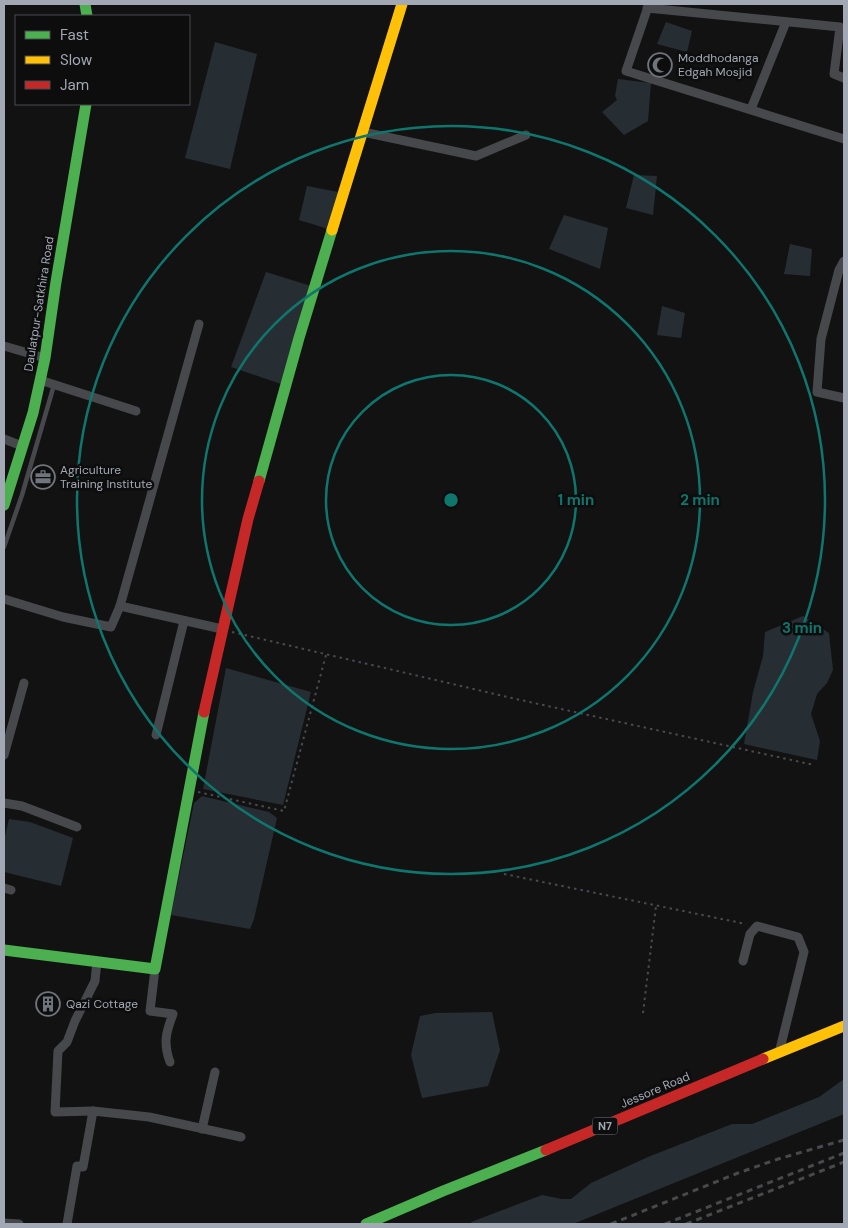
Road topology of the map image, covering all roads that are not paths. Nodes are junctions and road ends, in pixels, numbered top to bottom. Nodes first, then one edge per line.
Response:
1 (402, 4) edge
2 (648, 6) edge
3 (786, 22) junction
4 (844, 78) edge
5 (86, 105) edge
6 (751, 109) junction
7 (363, 132) junction
8 (526, 135) dead end
9 (844, 139) edge
10 (844, 261) edge
11 (199, 324) dead end
12 (4, 346) edge
13 (45, 358) junction
14 (40, 380) junction
15 (54, 385) junction
16 (844, 398) edge
17 (136, 411) dead end
18 (4, 440) edge
19 (22, 446) junction
20 (6, 493) edge
21 (4, 505) edge
22 (4, 547) edge
23 (4, 599) edge
24 (120, 606) junction
25 (184, 620) junction
26 (222, 629) junction
27 (24, 683) dead end
28 (156, 736) dead end
29 (4, 755) edge
30 (4, 802) edge
31 (77, 827) dead end
32 (4, 950) edge
33 (97, 961) junction
34 (743, 961) dead end
35 (155, 969) junction
36 (844, 1026) edge
37 (844, 1036) edge
38 (779, 1053) junction
39 (170, 1062) dead end
40 (215, 1072) dead end
41 (93, 1111) junction
42 (202, 1129) junction
43 (241, 1137) dead end
44 (4, 1223) edge
45 (20, 1224) edge
46 (66, 1224) edge
47 (366, 1224) edge
48 (391, 1224) edge

1 - 7 main road
2 - 3 street
2 - 6 street
3 - 4 street
3 - 6 street
5 - 13 main road, Daulatpur-Satkhira Road
6 - 9 street
7 - 8 street
7 - 26 main road
10 - 16 street
11 - 24 street
12 - 13 street
13 - 14 main road, Daulatpur-Satkhira Road
14 - 15 street
14 - 19 main road, Daulatpur-Satkhira Road
15 - 17 street
15 - 22 lane
18 - 19 street
19 - 20 main road, Daulatpur-Satkhira Road
20 - 21 main road, Daulatpur-Satkhira Road
23 - 24 street
24 - 25 street
25 - 26 street
25 - 28 street
26 - 35 main road
27 - 29 street
30 - 31 street
32 - 33 main road
33 - 35 main road
33 - 41 street
34 - 38 street
35 - 39 street
36 - 38 main road, Jessore Road / N7
37 - 48 main road, Jessore Road / N7
38 - 47 main road, Jessore Road / N7
40 - 42 street
41 - 42 street
41 - 46 street
42 - 43 street
44 - 45 street

